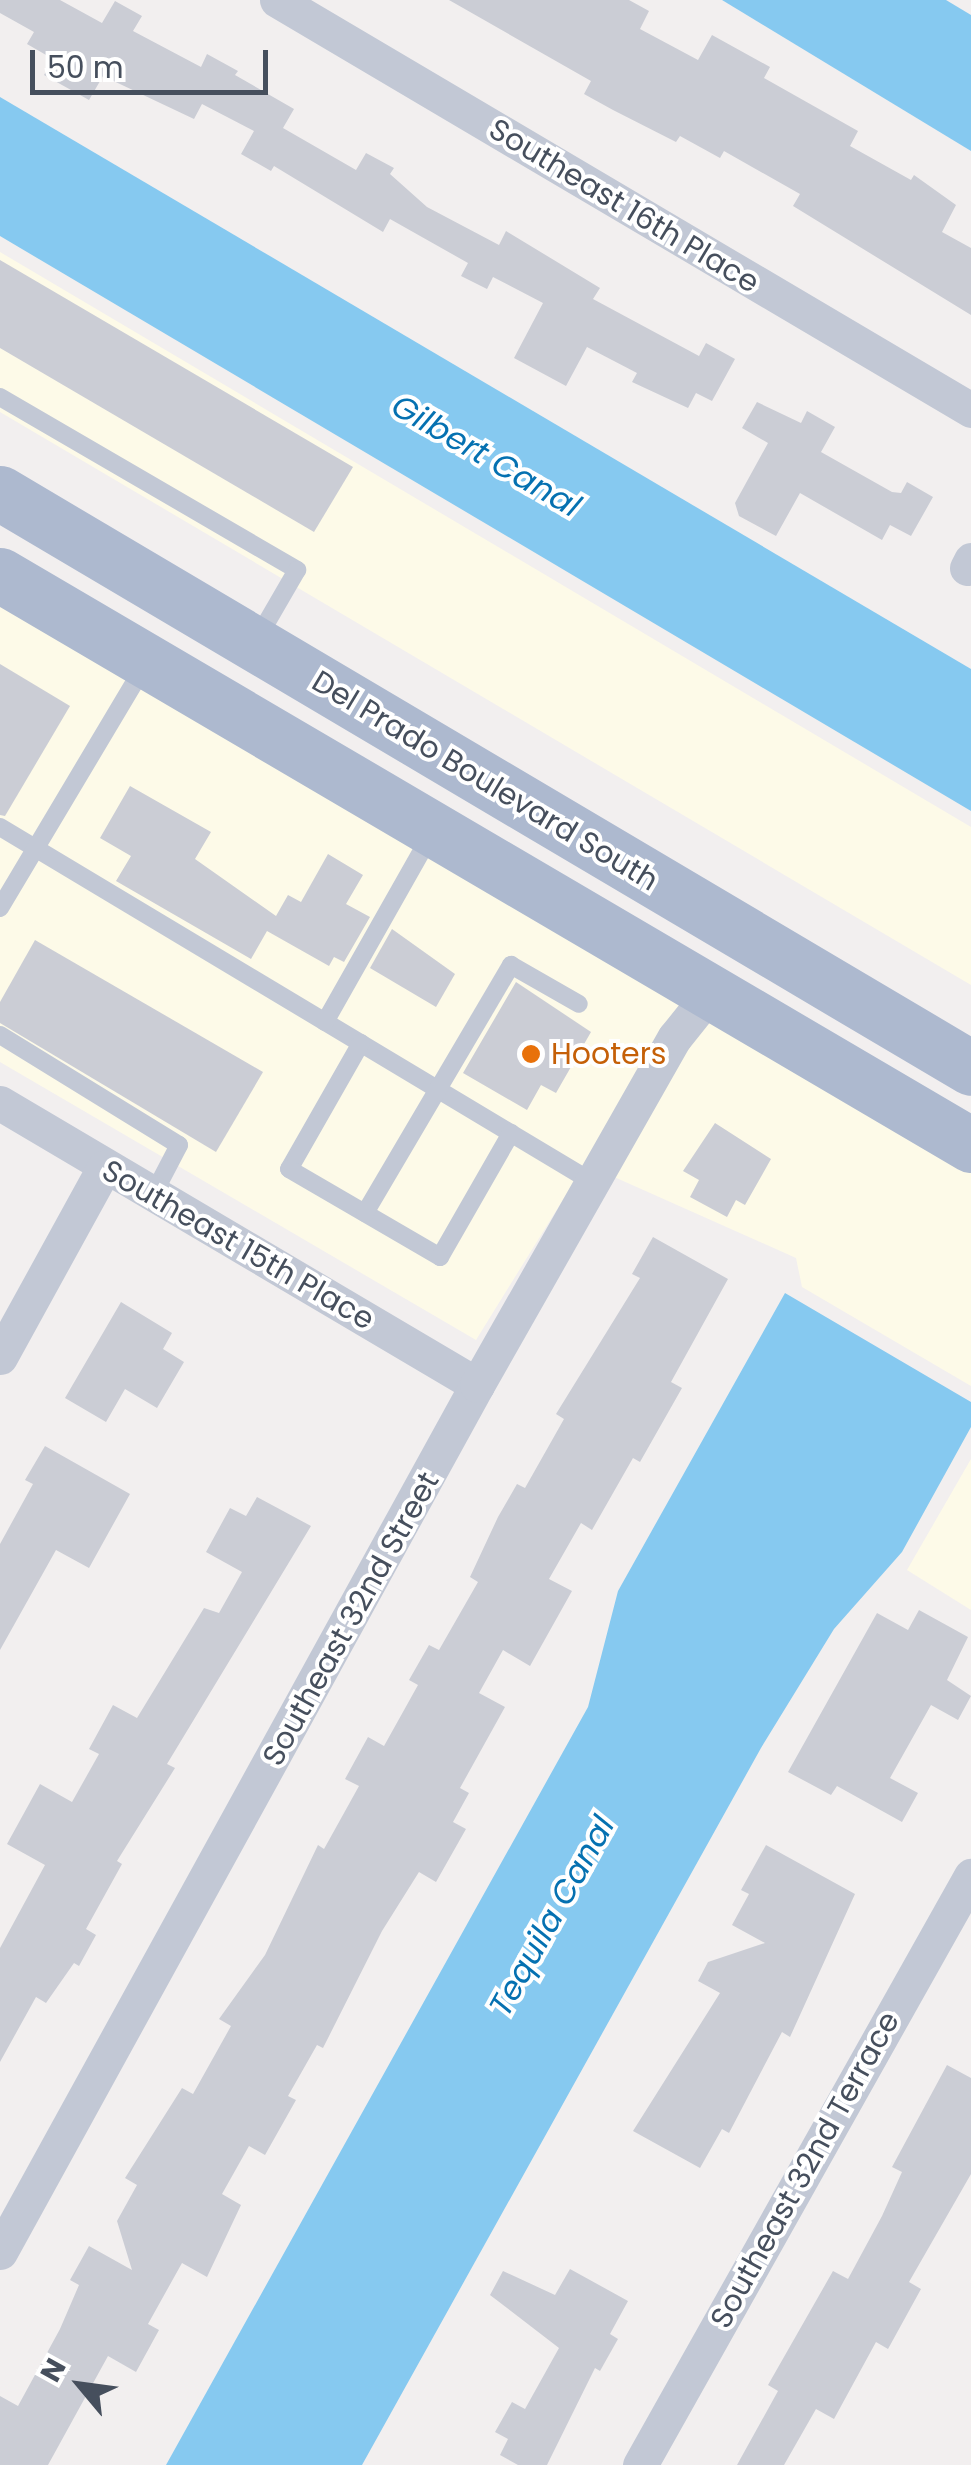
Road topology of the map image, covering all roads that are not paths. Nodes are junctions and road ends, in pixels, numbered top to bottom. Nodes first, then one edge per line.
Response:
1 (278, 0) edge
2 (0, 398) edge
3 (971, 410) edge
4 (0, 493) edge
5 (0, 575) edge
6 (254, 644) junction
7 (146, 663) junction
8 (0, 827) edge
9 (434, 831) junction
10 (35, 848) junction
11 (0, 908) edge
12 (822, 979) junction
13 (711, 992) junction
14 (579, 1004) dead end
15 (325, 1022) junction
16 (0, 1035) edge
17 (360, 1043) junction
18 (971, 1068) edge
19 (439, 1089) junction
20 (0, 1103) edge
21 (511, 1133) junction
22 (971, 1145) edge
23 (104, 1168) junction
24 (594, 1183) junction
25 (153, 1195) junction
26 (365, 1213) junction
27 (0, 1356) edge
28 (476, 1385) junction
29 (971, 1876) edge
30 (0, 2252) edge
31 (640, 2465) edge

1 - 3 street, Southeast 16th Place
2 - 6 lane
4 - 6 main road, Del Prado Boulevard South
5 - 7 main road
6 - 12 main road, Del Prado Boulevard South
7 - 9 main road
7 - 10 lane
8 - 10 lane
9 - 13 main road
9 - 15 lane
10 - 11 lane
10 - 15 lane
12 - 13 main road
12 - 18 main road, Del Prado Boulevard South
13 - 22 main road
13 - 24 street, Southeast 32nd Street
14 - 19 lane
15 - 17 lane
16 - 25 lane
17 - 19 lane
17 - 26 lane
19 - 21 lane
19 - 26 lane
20 - 23 street, Southeast 15th Place
21 - 24 lane
21 - 26 lane
23 - 25 street, Southeast 15th Place
23 - 27 street
24 - 28 street, Southeast 32nd Street
25 - 28 street, Southeast 15th Place
28 - 30 street, Southeast 32nd Street
29 - 31 street, Southeast 32nd Terrace

